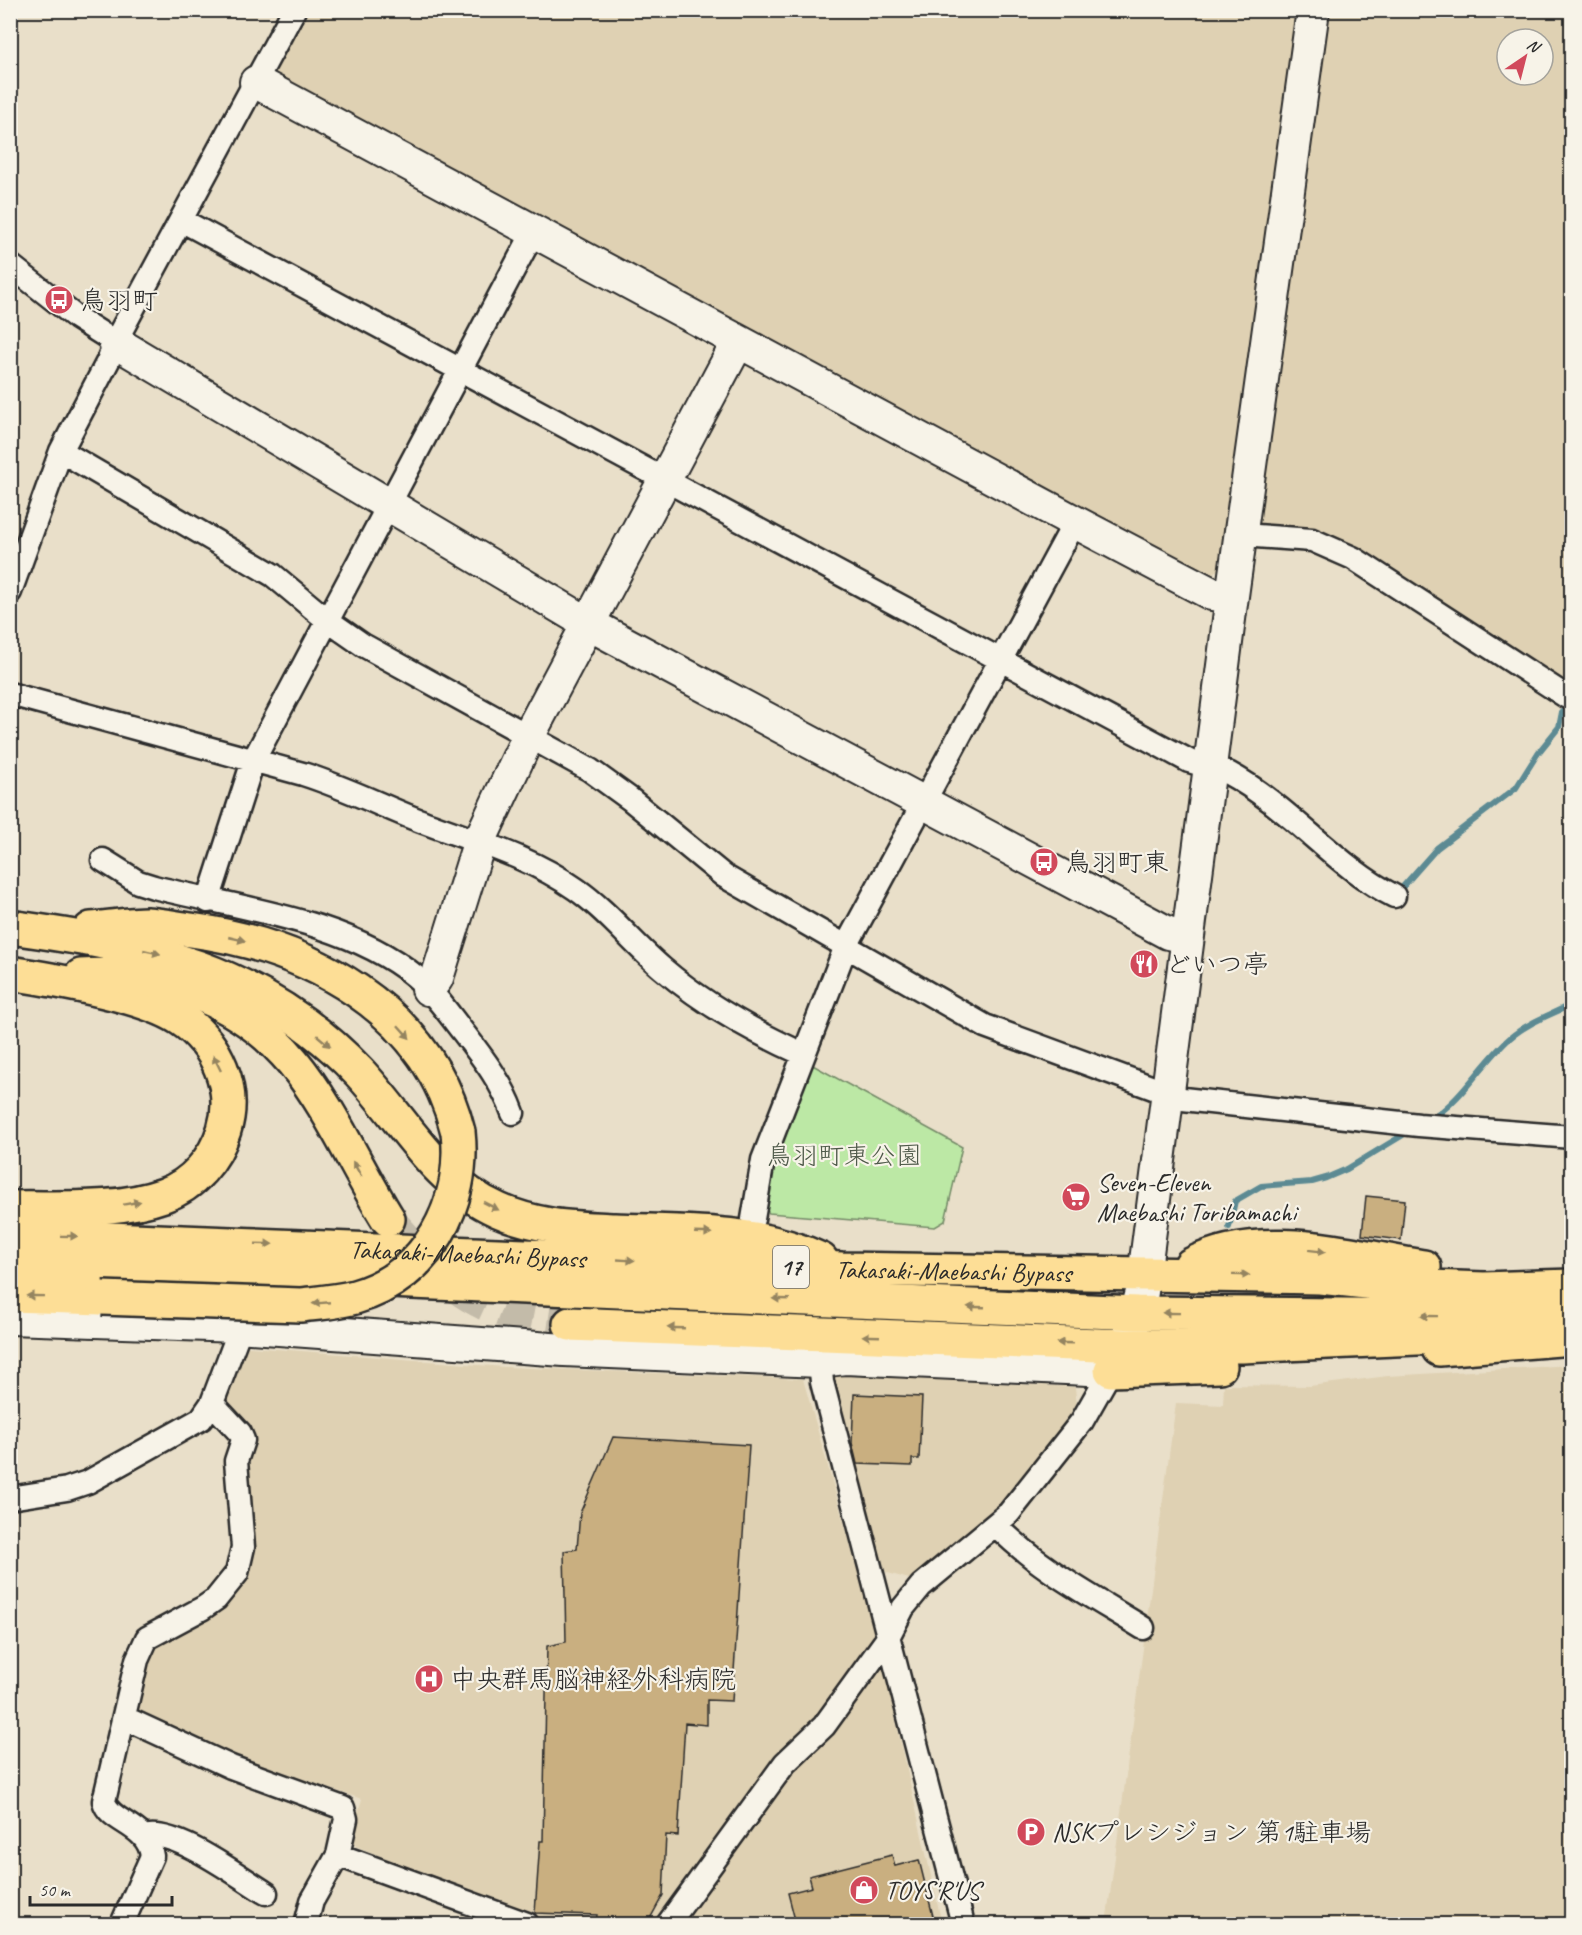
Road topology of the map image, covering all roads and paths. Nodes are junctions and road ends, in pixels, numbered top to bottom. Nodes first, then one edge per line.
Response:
1 (294, 10) edge
2 (1313, 10) edge
3 (256, 82) junction
4 (181, 220) junction
5 (534, 231) junction
6 (10, 266) edge
7 (115, 342) junction
8 (738, 342) junction
9 (459, 371) junction
10 (61, 451) junction
11 (663, 480) junction
12 (388, 505) junction
13 (1075, 522) junction
14 (1242, 534) junction
15 (10, 592) edge
16 (1232, 596) junction
17 (327, 620) junction
18 (589, 624) junction
19 (999, 660) junction
20 (10, 694) edge
21 (1572, 697) edge
22 (529, 735) junction
23 (253, 761) junction
24 (1210, 767) junction
25 (922, 802) junction
26 (480, 840) junction
27 (103, 860) dead end
28 (1394, 896) dead end
29 (208, 901) junction
30 (10, 927) edge
31 (54, 933) junction
32 (1187, 937) junction
33 (846, 946) junction
34 (10, 973) edge
35 (46, 978) junction
36 (428, 989) junction
37 (803, 1054) junction
38 (1167, 1094) junction
39 (513, 1113) dead end
40 (1572, 1137) edge
41 (10, 1208) edge
42 (388, 1219) tunnel mouth
43 (753, 1219) dead end
44 (10, 1235) edge
45 (10, 1265) edge
46 (842, 1269) junction
47 (1144, 1273) junction
48 (1572, 1286) edge
49 (10, 1295) edge
50 (1137, 1313) junction
51 (10, 1318) edge
52 (570, 1324) tunnel mouth
53 (1568, 1324) edge
54 (237, 1326) junction
55 (1118, 1358) junction
56 (820, 1361) junction
57 (212, 1403) junction
58 (10, 1498) edge
59 (996, 1525) junction
60 (1143, 1628) dead end
61 (887, 1639) junction
62 (125, 1718) junction
63 (144, 1837) junction
64 (338, 1855) junction
65 (266, 1893) dead end
66 (122, 1924) edge
67 (306, 1924) edge
68 (527, 1924) edge
69 (668, 1924) edge
70 (963, 1924) edge

1 - 3 street
2 - 14 street
3 - 4 street
3 - 5 street
4 - 7 street
4 - 9 street
5 - 8 street
5 - 9 street
6 - 7 street
7 - 10 street
7 - 12 street
8 - 11 street
8 - 13 street
9 - 11 street
9 - 12 street
10 - 15 street
10 - 17 street
11 - 18 street
11 - 19 street
12 - 17 street
12 - 18 street
13 - 16 street
13 - 19 street
14 - 16 street
14 - 21 street
16 - 24 street
17 - 22 street
17 - 23 street
18 - 22 street
18 - 25 street
19 - 24 street
19 - 25 street
20 - 23 street
22 - 26 street
22 - 33 street
23 - 26 street
23 - 29 street
24 - 28 street
24 - 32 street
25 - 32 street
25 - 33 street
26 - 36 street
26 - 37 street
27 - 29 street
29 - 36 street
30 - 31 highway
31 -> 46 highway
31 -> 49 highway, bridge
32 - 38 street
33 - 37 street
33 - 38 street
34 - 35 highway
41 -> 35 highway
42 -> 35 highway
36 - 39 street
37 - 43 street
38 - 40 street
38 - 47 street
44 -> 46 highway, Takasaki-Maebashi Bypass / 17
50 -> 45 highway, Takasaki-Maebashi Bypass / 17
46 - 47 highway, Takasaki-Maebashi Bypass / 17
47 -> 48 highway, Takasaki-Maebashi Bypass / 17
47 - 50 street
53 -> 50 highway, Takasaki-Maebashi Bypass / 17
50 - 55 street
51 - 54 street
55 -> 52 highway
53 - 55 highway
54 - 56 street
54 - 57 street
55 - 56 street
55 - 59 street
56 - 61 street
57 - 58 street
57 - 62 street
59 - 60 street
59 - 61 street
61 - 69 street
61 - 70 street
62 - 63 street
62 - 64 street
63 - 65 street
63 - 66 street
64 - 67 street
64 - 68 street

